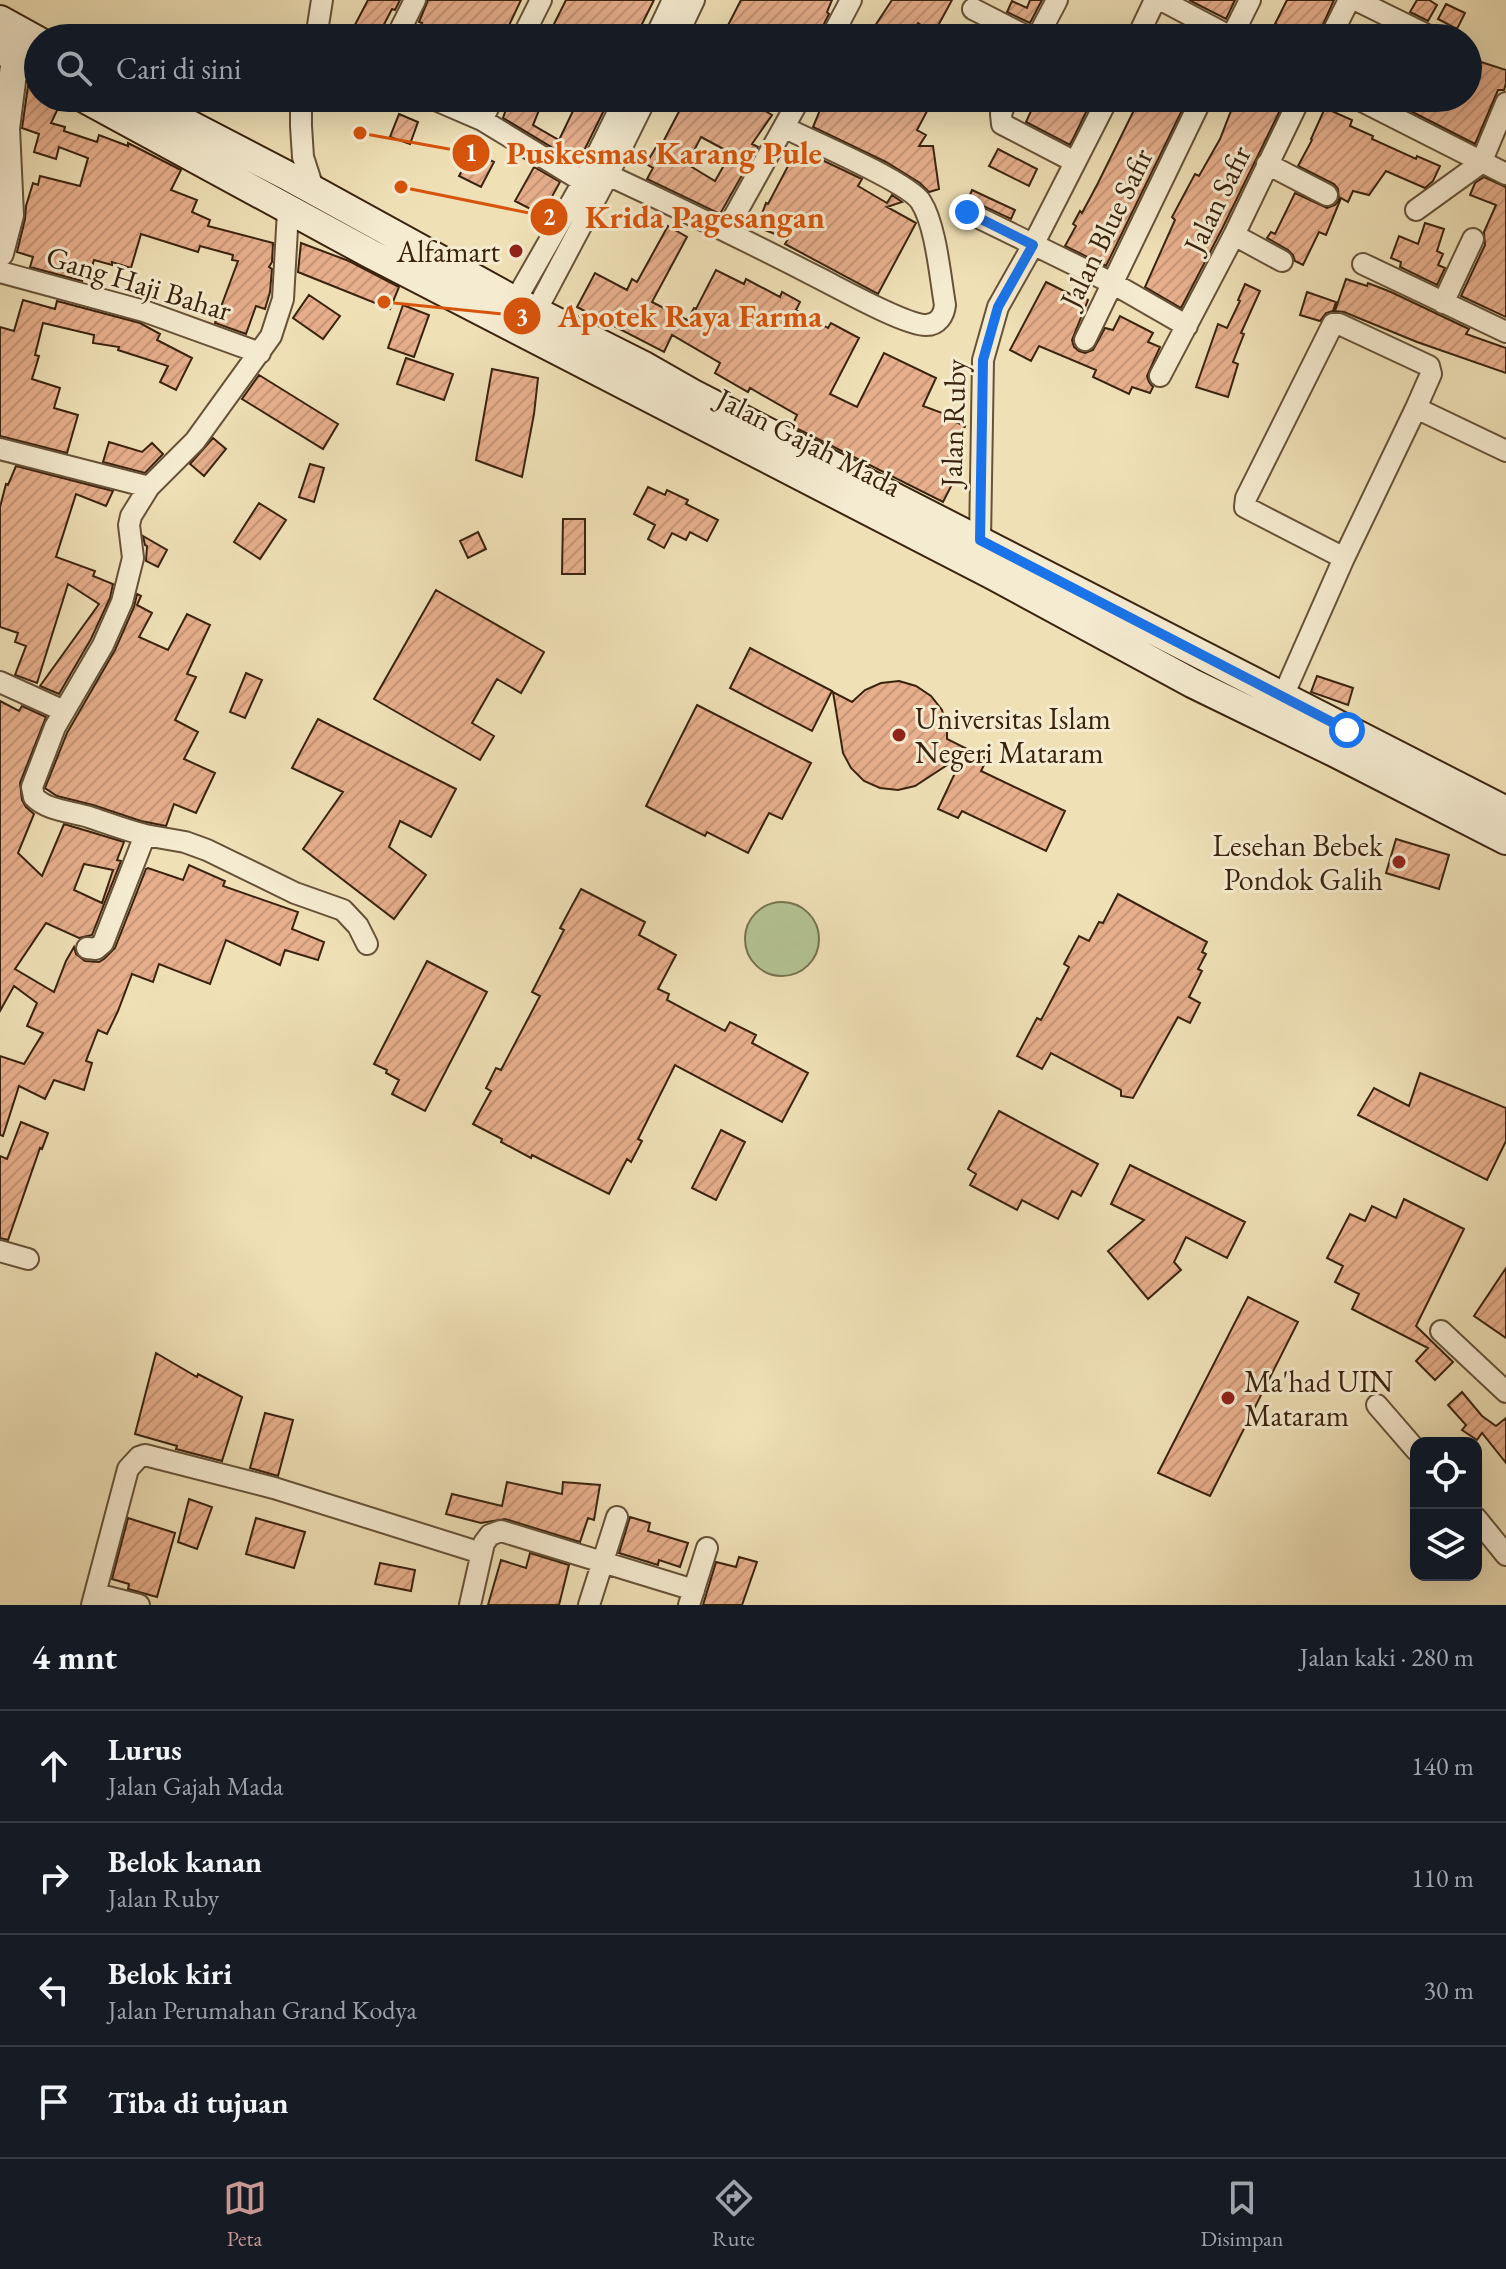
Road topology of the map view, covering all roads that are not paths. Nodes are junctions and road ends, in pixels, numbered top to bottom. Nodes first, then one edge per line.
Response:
1 (322, 0) edge
2 (415, 0) edge
3 (541, 0) edge
4 (673, 0) edge
5 (694, 0) edge
6 (851, 0) edge
7 (1057, 0) edge
8 (1158, 0) edge
9 (1250, 0) edge
10 (1349, 0) edge
11 (1356, 0) edge
12 (973, 9) dead end
13 (0, 20) edge
14 (318, 24) edge
15 (403, 24) edge
16 (529, 24) edge
17 (662, 24) edge
18 (683, 24) edge
19 (838, 24) edge
20 (1002, 24) edge
21 (1044, 24) edge
22 (1145, 24) edge
23 (1204, 24) edge
24 (1238, 24) edge
25 (1337, 24) edge
26 (1405, 24) edge
27 (24, 33) edge
28 (18, 59) edge
29 (1506, 103) edge
30 (142, 112) edge
31 (146, 112) edge
32 (301, 112) edge
33 (463, 112) edge
34 (486, 112) edge
35 (620, 112) edge
36 (638, 112) edge
37 (793, 112) edge
38 (1002, 112) edge
39 (1101, 112) edge
40 (1195, 112) edge
41 (1293, 112) edge
42 (1383, 112) edge
43 (482, 120) junction
44 (785, 128) junction
45 (1075, 162) junction
46 (1481, 163) junction
47 (1267, 164) junction
48 (1506, 174) edge
49 (596, 183) junction
50 (314, 191) junction
51 (1327, 195) dead end
52 (1416, 210) dead end
53 (288, 211) junction
54 (967, 212) dead end
55 (726, 231) junction
56 (1234, 235) junction
57 (1473, 239) dead end
58 (1033, 245) junction
59 (0, 253) edge
60 (412, 260) junction
61 (1282, 261) dead end
62 (1363, 264) dead end
63 (0, 272) edge
64 (1114, 284) junction
65 (1443, 303) junction
66 (526, 306) junction
67 (1187, 326) junction
68 (1506, 332) edge
69 (1085, 340) dead end
70 (260, 353) junction
71 (1160, 376) dead end
72 (636, 377) junction
73 (1416, 408) junction
74 (0, 449) edge
75 (1506, 451) edge
76 (149, 487) junction
77 (980, 540) junction
78 (1344, 558) junction
79 (0, 682) edge
80 (1283, 696) junction
81 (64, 711) junction
82 (1342, 741) junction
83 (1506, 811) edge
84 (145, 835) junction
85 (1506, 840) edge
86 (367, 944) dead end
87 (87, 948) dead end
88 (0, 1251) edge
89 (28, 1259) dead end
90 (1441, 1331) dead end
91 (1506, 1392) edge
92 (1377, 1405) dead end
93 (1410, 1443) edge
94 (617, 1517) dead end
95 (1482, 1525) edge
96 (707, 1548) dead end
97 (481, 1553) junction
98 (1506, 1555) edge
99 (603, 1561) junction
100 (691, 1598) edge
101 (94, 1600) edge
102 (139, 1605) edge
103 (470, 1605) edge
104 (589, 1605) edge

1 - 14 street
2 - 15 street
3 - 16 street
4 - 17 street
5 - 18 street
6 - 19 street
7 - 21 street
8 - 22 street
8 - 23 street
9 - 24 street
10 - 25 street
11 - 26 street
12 - 20 street
13 - 27 main road
28 - 59 street
29 - 46 street
30 - 53 main road, Jalan Gajah Mada
31 - 50 main road, Jalan Gajah Mada
32 - 50 street
33 - 43 street
34 - 43 street
35 - 49 street
36 - 49 street
37 - 44 street
38 - 45 street
39 - 45 street, Jalan Ruby
40 - 64 street, Jalan Blue Safir
41 - 47 street, Jalan Safir
42 - 46 street
43 - 49 street
44 - 55 street
44 - 55 street
45 - 58 street, Jalan Ruby
46 - 48 street
46 - 52 street
47 - 51 street
47 - 56 street, Jalan Safir
49 - 55 street
49 - 66 street
50 - 60 main road, Jalan Gajah Mada
53 - 60 main road, Jalan Gajah Mada
53 - 70 street
54 - 58 street
56 - 61 street
56 - 67 street, Jalan Safir
57 - 65 street
58 - 64 street
58 - 77 street, Jalan Ruby
60 - 66 main road, Jalan Gajah Mada
60 - 72 main road, Jalan Gajah Mada
62 - 65 street
63 - 70 street, Gang Haji Bahar
64 - 67 street
64 - 69 street, Jalan Blue Safir
65 - 68 street
66 - 72 main road, Jalan Gajah Mada
67 - 71 street, Jalan Safir
70 - 76 street
72 - 77 main road, Jalan Gajah Mada
72 - 82 main road, Jalan Gajah Mada
73 - 75 street
73 - 78 street
73 - 78 street
74 - 76 street
76 - 81 street
77 - 80 main road, Jalan Gajah Mada
78 - 80 street
79 - 81 street
80 - 82 main road, Jalan Gajah Mada
81 - 84 street
82 - 83 main road, Jalan Gajah Mada
82 - 85 main road, Jalan Gajah Mada
84 - 86 street
84 - 87 street
88 - 89 street
90 - 91 street
92 - 93 street
94 - 99 street
95 - 98 street
96 - 100 street
97 - 99 street
97 - 101 street
97 - 103 street
99 - 100 street
99 - 104 street
101 - 102 street

